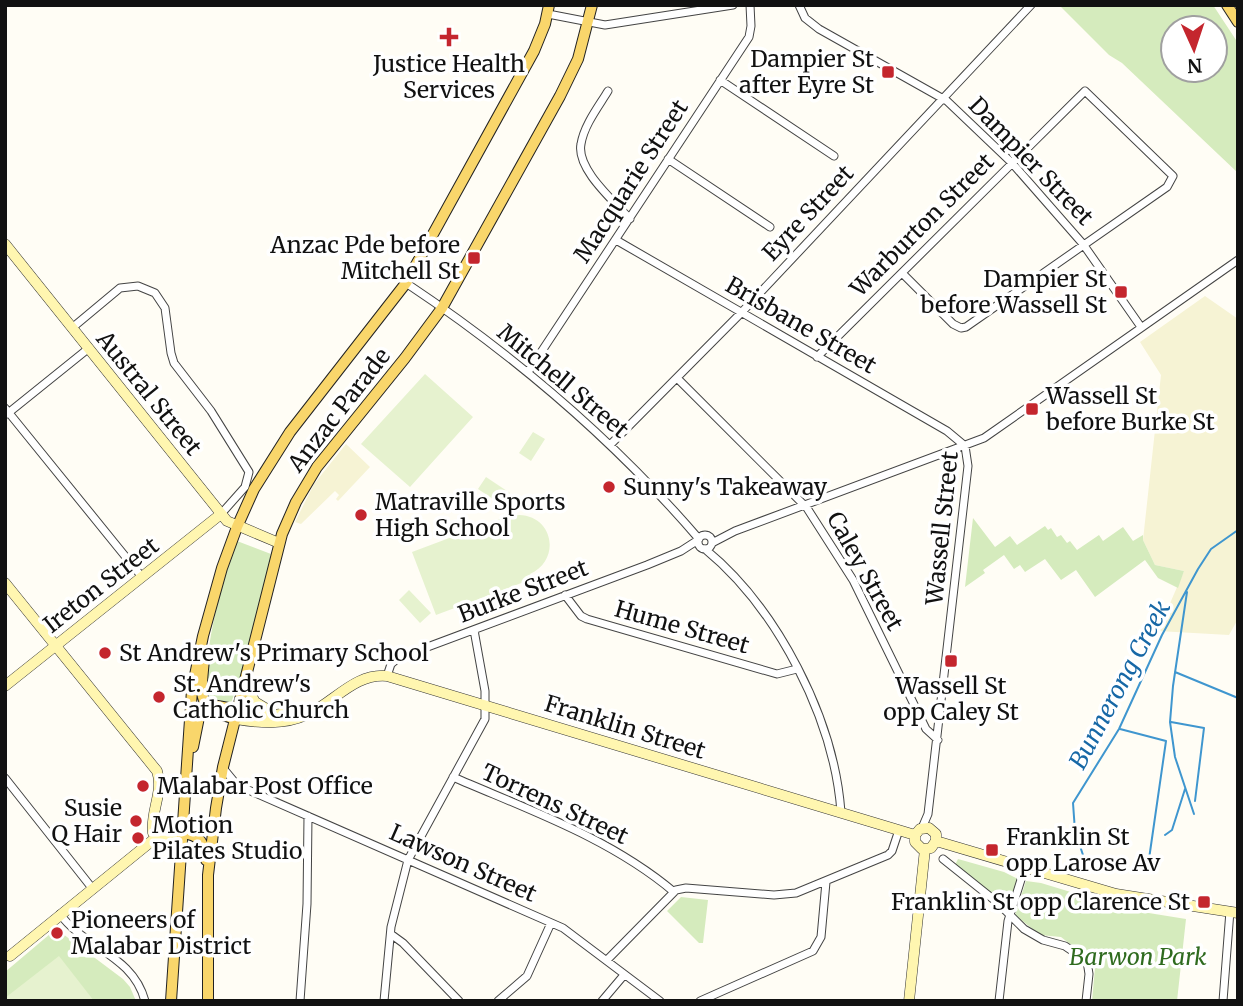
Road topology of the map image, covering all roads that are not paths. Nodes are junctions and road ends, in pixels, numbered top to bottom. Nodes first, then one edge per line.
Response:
1 (592, 5) edge
2 (733, 5) edge
3 (750, 5) edge
4 (799, 5) edge
5 (1031, 5) edge
6 (1227, 5) edge
7 (700, 8) edge
8 (549, 10) edge
9 (1238, 22) edge
10 (588, 24) junction
11 (720, 80) junction
12 (608, 91) dead end
13 (943, 99) junction
14 (834, 156) dead end
15 (668, 159) junction
16 (1012, 163) junction
17 (629, 219) junction
18 (770, 227) dead end
19 (616, 240) junction
20 (5, 244) edge
21 (1083, 244) junction
22 (1238, 260) edge
23 (902, 273) junction
24 (405, 283) junction
25 (442, 307) junction
26 (741, 313) junction
27 (1141, 327) junction
28 (72, 328) junction
29 (89, 348) junction
30 (817, 357) junction
31 (528, 372) junction
32 (677, 378) junction
33 (6, 412) edge
34 (611, 446) junction
35 (965, 446) junction
36 (804, 505) junction
37 (221, 514) junction
38 (237, 527) junction
39 (279, 542) junction
40 (705, 542) junction
41 (142, 578) junction
42 (5, 583) edge
43 (565, 595) junction
44 (474, 630) junction
45 (202, 636) junction
46 (56, 646) junction
47 (797, 669) junction
48 (387, 676) junction
49 (245, 684) junction
50 (5, 686) edge
51 (327, 701) junction
52 (486, 705) junction
53 (207, 706) junction
54 (238, 714) junction
55 (280, 715) junction
56 (938, 740) junction
57 (223, 767) junction
58 (186, 777) junction
59 (5, 778) edge
60 (453, 778) junction
61 (237, 785) junction
62 (219, 793) junction
63 (216, 808) junction
64 (841, 812) junction
65 (307, 816) junction
66 (899, 830) junction
67 (923, 831) junction
68 (158, 832) junction
69 (182, 837) junction
70 (201, 840) junction
71 (936, 841) junction
72 (925, 849) junction
73 (943, 859) dead end
74 (408, 860) junction
75 (1025, 867) junction
76 (208, 875) junction
77 (825, 882) junction
78 (92, 888) junction
79 (674, 892) junction
80 (1234, 912) edge
81 (60, 914) junction
82 (1009, 916) junction
83 (551, 923) junction
84 (392, 935) junction
85 (7, 957) edge
86 (607, 960) junction
87 (624, 975) junction
88 (145, 1001) edge
89 (171, 1001) edge
90 (208, 1001) edge
91 (300, 1001) edge
92 (384, 1001) edge
93 (459, 1001) edge
94 (498, 1001) edge
95 (602, 1001) edge
96 (660, 1001) edge
97 (700, 1001) edge
98 (909, 1001) edge
99 (999, 1001) edge
100 (1086, 1001) edge
101 (1223, 1001) edge

1 - 10 main road, Anzac Parade
2 - 7 street
3 - 11 street, Macquarie Street
4 - 13 street, Dampier Street
5 - 13 street, Eyre Street
6 - 9 main road
7 - 10 street
8 - 10 street
8 - 24 main road, Anzac Parade
10 - 25 main road, Anzac Parade
11 - 14 street
11 - 15 street, Macquarie Street
12 - 17 street
13 - 16 street, Dampier Street
13 - 26 street, Eyre Street
15 - 17 street, Macquarie Street
15 - 18 street
16 - 21 street, Dampier Street
16 - 21 street, Warburton Street
16 - 23 street, Warburton Street
17 - 19 street, Macquarie Street
19 - 26 street, Brisbane Street
19 - 31 street, Macquarie Street
20 - 28 street, Austral Street
21 - 23 street
21 - 27 street, Dampier Street
22 - 27 street, Wassell Street
23 - 30 street, Warburton Street
24 - 25 street, Mitchell Street
24 - 38 main road, Anzac Parade
25 - 31 street, Mitchell Street
25 - 39 main road, Anzac Parade
26 - 30 street, Brisbane Street
26 - 32 street, Eyre Street
27 - 35 street, Wassell Street
28 - 29 street, Austral Street
28 - 37 street
29 - 33 street
29 - 37 street, Austral Street
30 - 35 street, Brisbane Street
31 - 34 street, Mitchell Street
32 - 34 street, Eyre Street
32 - 36 street, Caley Street
33 - 41 street
34 - 40 street, Mitchell Street
35 - 36 street, Burke Street
35 - 56 street, Wassell Street
36 - 40 street, Burke Street
36 - 56 street, Caley Street
37 - 38 street, Austral Street
37 - 41 street, Ireton Street
38 - 39 street, Austral Street
38 - 45 main road, Anzac Parade
39 - 49 main road, Anzac Parade
40 - 43 street, Burke Street
40 - 47 street, Mitchell Street
41 - 46 street, Ireton Street
42 - 46 street
43 - 44 street, Burke Street
43 - 47 street, Hume Street
44 - 48 street, Burke Street
44 - 52 street
45 - 53 main road
45 - 58 main road, Anzac Parade
46 - 50 street, Ireton Street
46 - 68 street
47 - 64 street, Mitchell Street
48 - 51 street
48 - 52 street, Franklin Street
49 - 54 main road, Anzac Parade
49 - 55 street
51 - 54 street
51 - 55 street
52 - 60 street
52 - 64 street, Franklin Street
53 - 54 main road
53 - 58 main road
54 - 55 street
54 - 57 main road, Anzac Parade
56 - 67 street, Wassell Street
57 - 61 street, Lawson Street
57 - 62 main road, Anzac Parade
58 - 69 main road, Anzac Parade
59 - 78 street
60 - 74 street
60 - 79 street, Torrens Street
61 - 62 street
61 - 65 street, Lawson Street
62 - 63 main road, Anzac Parade
63 - 70 main road
63 - 76 main road, Anzac Parade
64 - 66 street, Franklin Street
65 - 74 street, Lawson Street
65 - 91 street
66 - 67 street, Franklin Street
66 - 77 street
67 - 71 street
67 - 72 street
68 - 69 street
68 - 78 street
69 - 70 main road
69 - 89 main road, Anzac Parade
70 - 76 main road
71 - 72 street
71 - 75 street
72 - 98 street
73 - 82 street
74 - 83 street, Lawson Street
74 - 84 street
75 - 80 street
75 - 82 street
76 - 90 main road, Anzac Parade
77 - 79 street
77 - 97 street
78 - 81 street
79 - 86 street
80 - 101 street
81 - 85 street
81 - 88 street
82 - 99 street
82 - 100 street
83 - 86 street, Lawson Street
83 - 94 street
84 - 92 street
84 - 93 street
86 - 87 street, Lawson Street
87 - 95 street
87 - 96 street, Lawson Street

